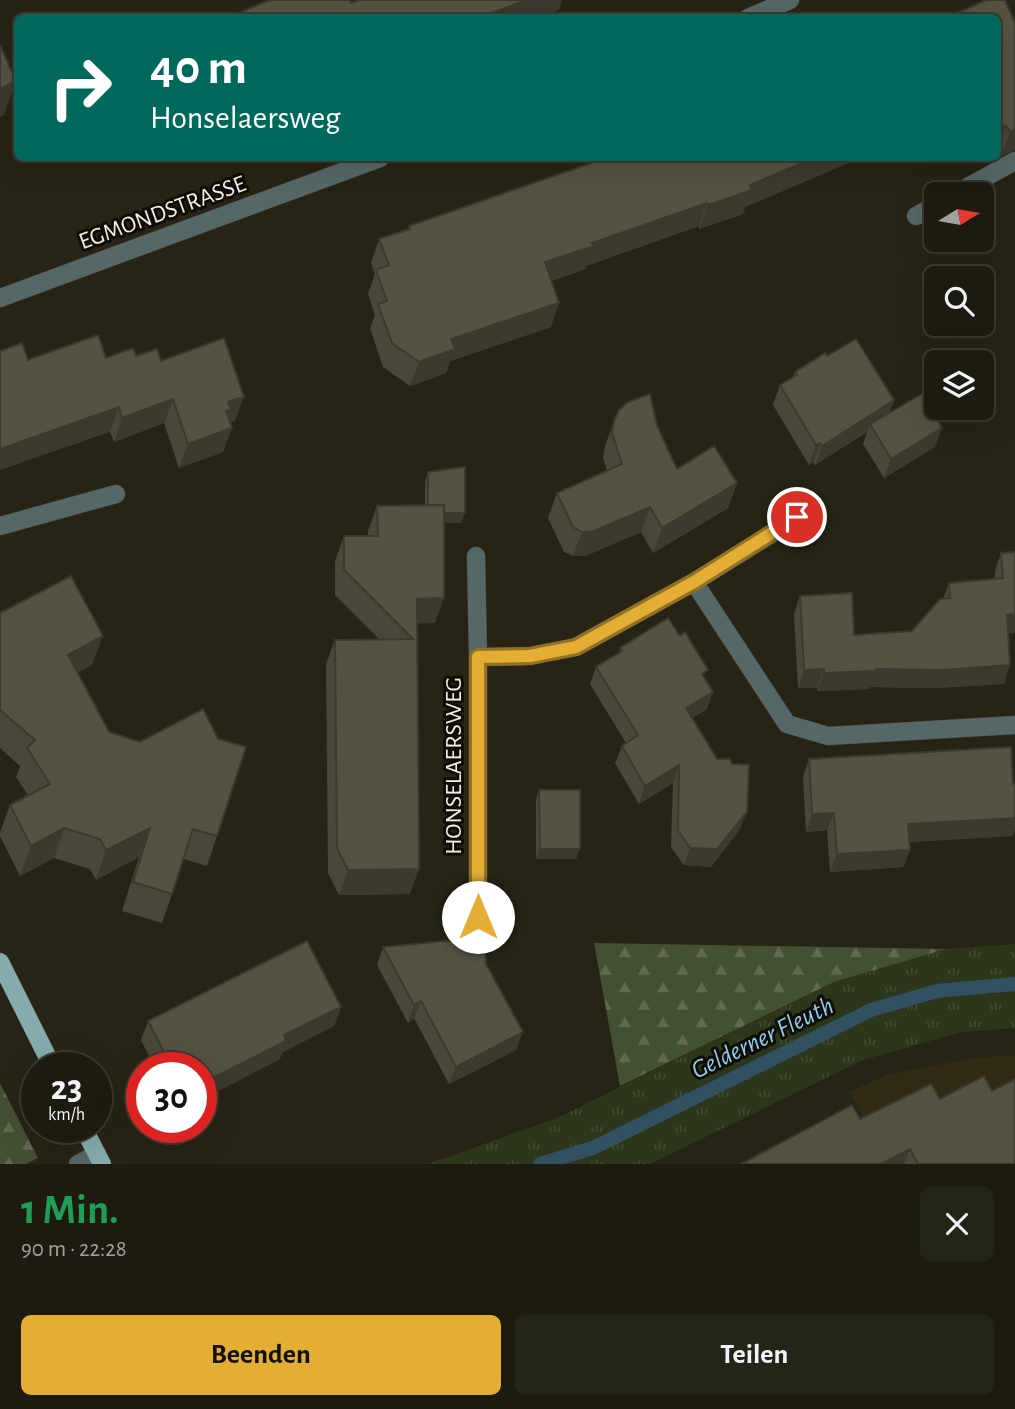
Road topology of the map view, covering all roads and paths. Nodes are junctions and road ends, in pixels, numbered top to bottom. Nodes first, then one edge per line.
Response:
1 (790, 0) edge
2 (757, 14) edge
3 (372, 161) edge
4 (1015, 161) edge
5 (977, 182) edge
6 (924, 212) edge
7 (916, 216) dead end
8 (0, 298) edge
9 (116, 494) dead end
10 (797, 517) dead end
11 (0, 526) edge
12 (476, 556) dead end
13 (694, 582) junction
14 (478, 657) junction
15 (1015, 725) edge
16 (478, 917) dead end
17 (0, 962) edge
18 (45, 1052) edge
19 (91, 1143) edge
20 (99, 1159) edge
21 (78, 1164) edge

1 - 2 street
3 - 8 street, EGMONDSTRASSE
4 - 5 street
6 - 7 street
9 - 11 street
10 - 13 street, HONSELAERSWEG
12 - 14 street, HONSELAERSWEG
13 - 14 street, HONSELAERSWEG
13 - 15 street
14 - 16 street, HONSELAERSWEG
17 - 18 main road
19 - 20 main road
20 - 21 street

